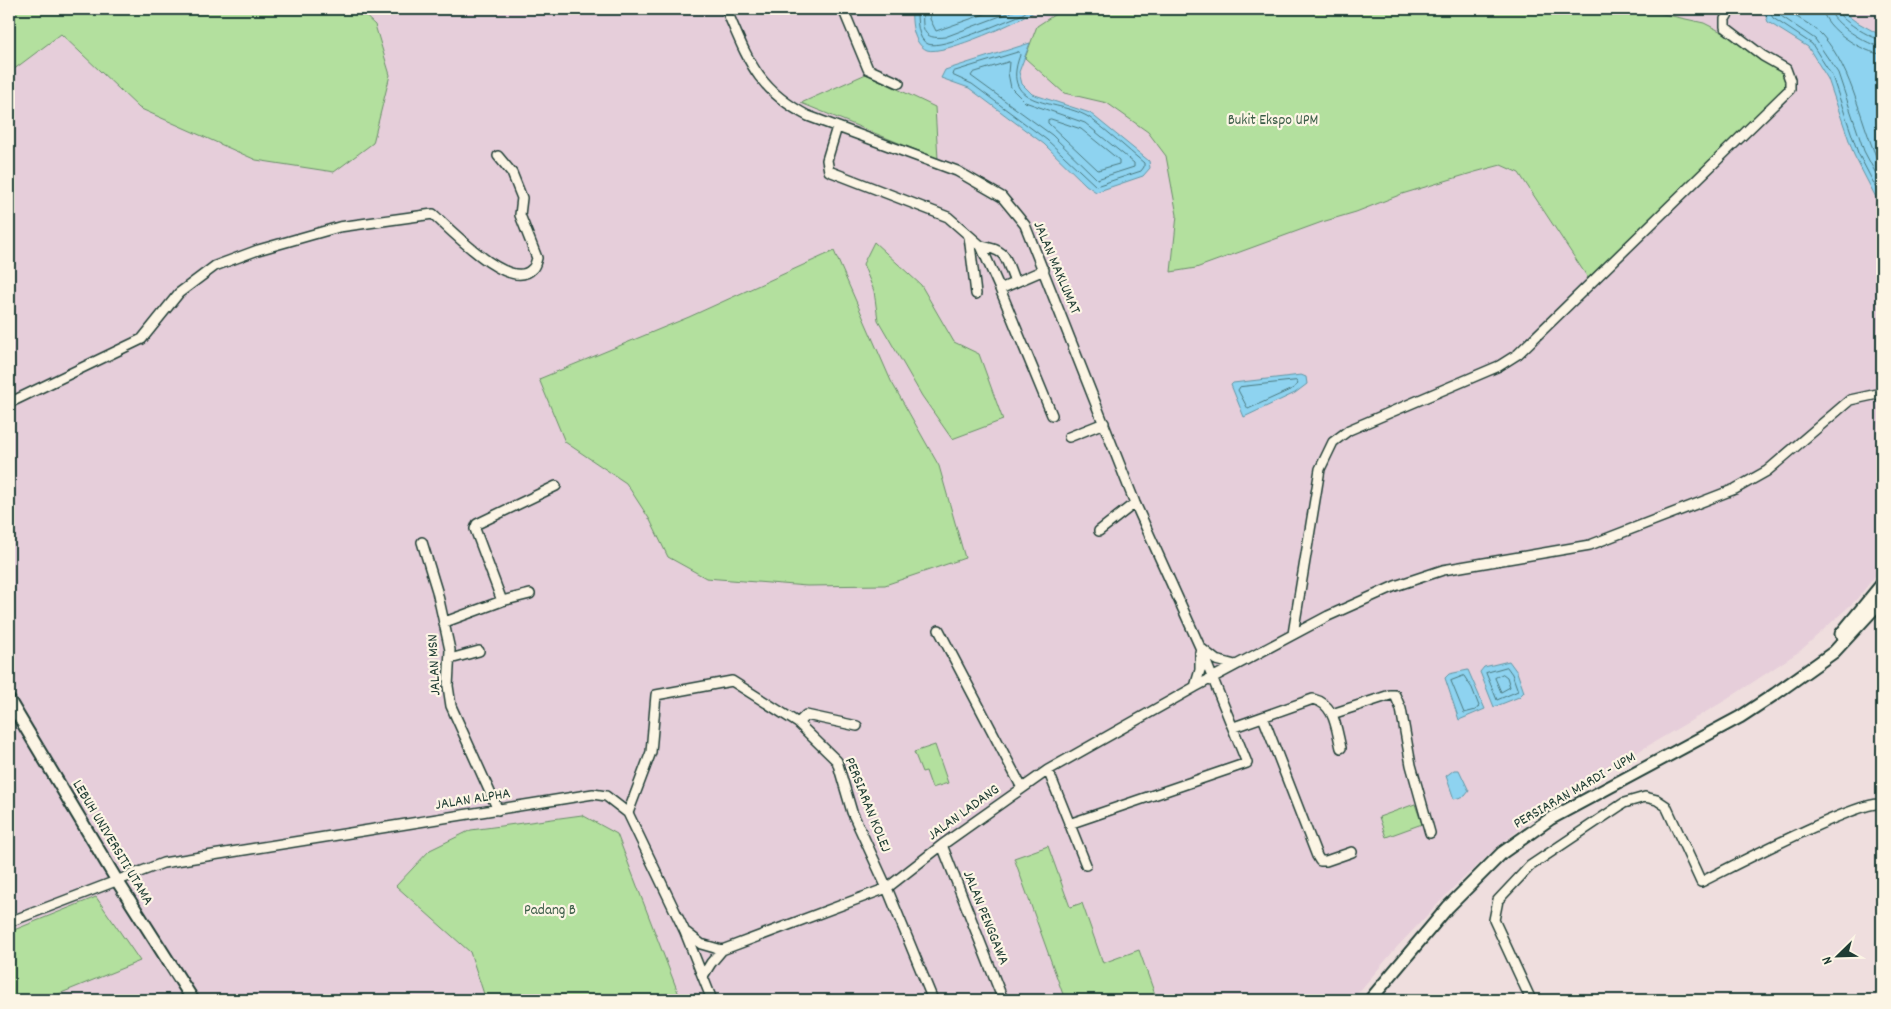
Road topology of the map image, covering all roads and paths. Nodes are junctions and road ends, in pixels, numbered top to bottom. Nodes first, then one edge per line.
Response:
1 (726, 9) edge
2 (843, 9) edge
3 (1731, 9) edge
4 (899, 83) dead end
5 (837, 127) junction
6 (498, 156) dead end
7 (969, 236) junction
8 (981, 246) junction
9 (1044, 270) junction
10 (1015, 282) junction
11 (1000, 289) junction
12 (976, 294) dead end
13 (1882, 393) edge
14 (9, 403) edge
15 (1052, 415) dead end
16 (1104, 423) junction
17 (1069, 437) dead end
18 (556, 486) dead end
19 (1135, 503) junction
20 (1099, 531) dead end
21 (422, 542) dead end
22 (1882, 584) edge
23 (530, 594) dead end
24 (1882, 600) edge
25 (502, 601) junction
26 (445, 622) junction
27 (939, 630) dead end
28 (1293, 634) junction
29 (1200, 647) junction
30 (479, 651) dead end
31 (450, 659) junction
32 (1235, 665) junction
33 (1807, 670) junction
34 (1213, 677) junction
35 (1195, 687) junction
36 (9, 700) edge
37 (1332, 714) junction
38 (1263, 717) junction
39 (798, 723) junction
40 (857, 726) dead end
41 (1234, 727) junction
42 (1341, 748) dead end
43 (1048, 770) junction
44 (1022, 788) junction
45 (1880, 803) edge
46 (498, 810) junction
47 (628, 813) junction
48 (1070, 824) junction
49 (1430, 832) dead end
50 (942, 845) junction
51 (1352, 852) dead end
52 (1086, 865) dead end
53 (116, 879) junction
54 (887, 888) junction
55 (9, 922) edge
56 (685, 932) junction
57 (722, 950) junction
58 (704, 976) junction
59 (193, 1000) edge
60 (712, 1000) edge
61 (932, 1000) edge
62 (1003, 1000) edge
63 (1370, 1000) edge
64 (1531, 1000) edge

1 - 5 street, JALAN MAKLUMAT
2 - 4 street
3 - 28 street
5 - 7 street
5 - 9 street, JALAN MAKLUMAT
6 - 14 street
7 - 8 street
7 - 12 street
8 - 10 street
8 - 11 street
9 - 10 street
9 - 16 street, JALAN MAKLUMAT
10 - 11 street
11 - 15 street
13 - 28 street, JALAN LADANG
16 - 17 street
16 - 19 street, JALAN MAKLUMAT
18 - 25 street
19 - 20 street
19 - 29 street, JALAN MAKLUMAT
21 - 26 street, JALAN MSN
22 - 33 street, PERSIARAN MARDI - UPM
23 - 25 street
24 - 33 street, PERSIARAN MARDI - UPM
25 - 26 street
26 - 31 street, JALAN MSN
27 - 44 street
28 - 32 street, JALAN LADANG
29 - 32 street
29 - 34 street, JALAN MAKLUMAT
29 - 35 street
30 - 31 street
31 - 46 street, JALAN MSN
32 - 34 street, JALAN LADANG
33 - 63 street, PERSIARAN MARDI - UPM
34 - 35 street, JALAN LADANG
34 - 41 street, JALAN MAKLUMAT
35 - 43 street, JALAN LADANG
36 - 53 street, LEBUH UNIVERSITI UTAMA
37 - 38 street
37 - 42 street
37 - 49 street
38 - 41 street
38 - 51 street
39 - 40 street
39 - 47 street, PERSIARAN KOLEJ
39 - 54 street, PERSIARAN KOLEJ
41 - 48 street, JALAN MAKLUMAT
43 - 44 street, JALAN LADANG
43 - 48 street
44 - 50 street, JALAN LADANG
45 - 64 street
46 - 47 street, JALAN ALPHA
46 - 53 street, JALAN ALPHA
47 - 56 street, JALAN ALPHA
48 - 52 street
50 - 54 street, JALAN LADANG
50 - 62 street, JALAN PENGGAWA
53 - 55 street, JALAN ALPHA
53 - 59 street, LEBUH UNIVERSITI UTAMA
54 - 57 street, JALAN LADANG
54 - 61 street, PERSIARAN KOLEJ
56 - 57 street
56 - 58 street, JALAN ALPHA
57 - 58 street
58 - 60 street, JALAN ALPHA

